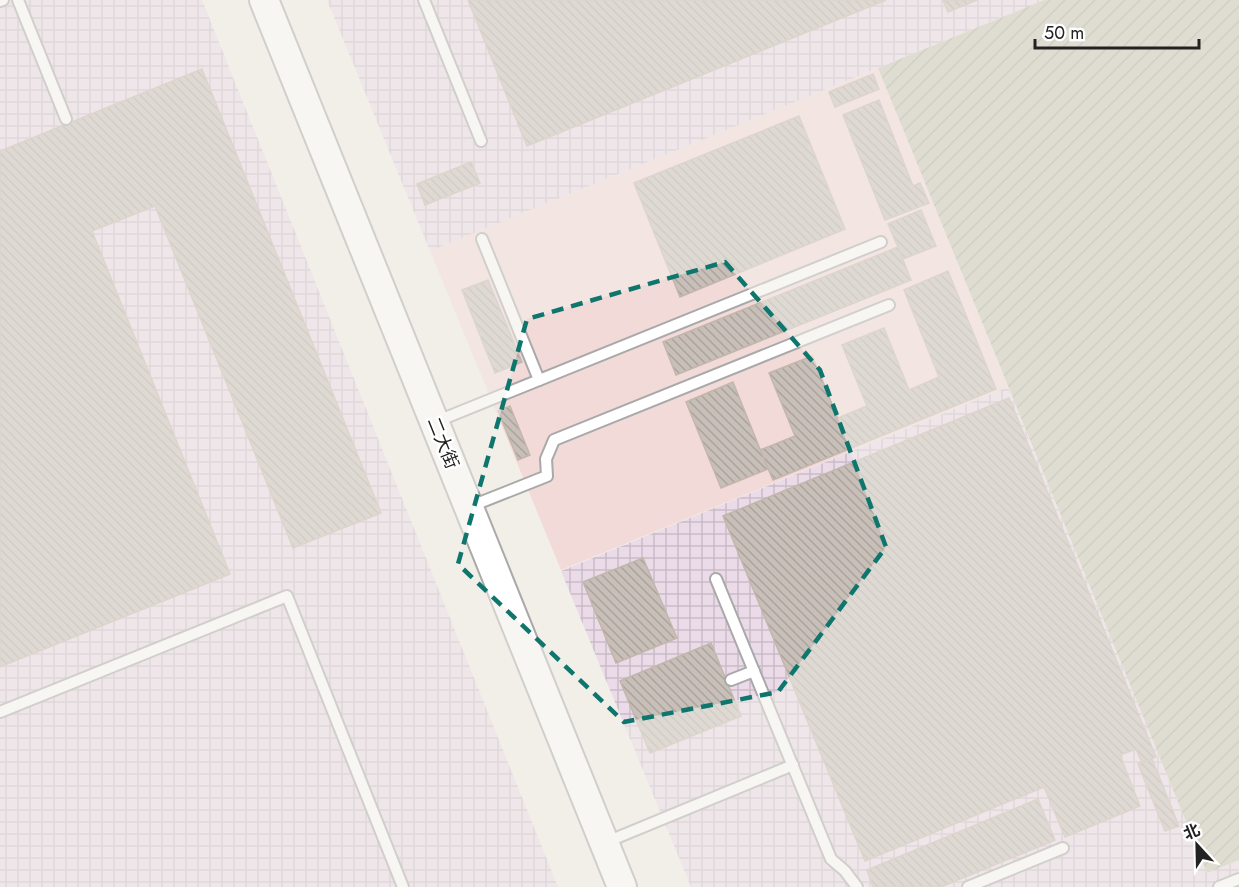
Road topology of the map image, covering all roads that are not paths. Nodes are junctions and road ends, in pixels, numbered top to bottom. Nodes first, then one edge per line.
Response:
1 (18, 0) edge
2 (264, 0) edge
3 (424, 0) edge
4 (66, 119) dead end
5 (481, 141) dead end
6 (482, 239) dead end
7 (881, 242) dead end
8 (889, 305) dead end
9 (539, 380) junction
10 (434, 422) junction
11 (469, 508) junction
12 (716, 579) dead end
13 (754, 671) junction
14 (731, 680) dead end
15 (0, 712) edge
16 (793, 765) junction
17 (604, 843) junction
18 (1063, 848) dead end
19 (1239, 879) edge
20 (403, 887) edge
21 (622, 887) edge
22 (857, 887) edge
23 (968, 887) edge
24 (1219, 887) edge

1 - 4 lane
2 - 10 street, 二大街
3 - 5 lane
6 - 9 lane
7 - 9 lane
8 - 11 lane
9 - 10 lane
10 - 11 street, 二大街
11 - 17 street, 二大街
12 - 13 lane
13 - 14 lane
13 - 16 lane
15 - 20 lane
16 - 17 lane
16 - 22 lane
17 - 21 street, 二大街
18 - 23 lane
19 - 24 lane

